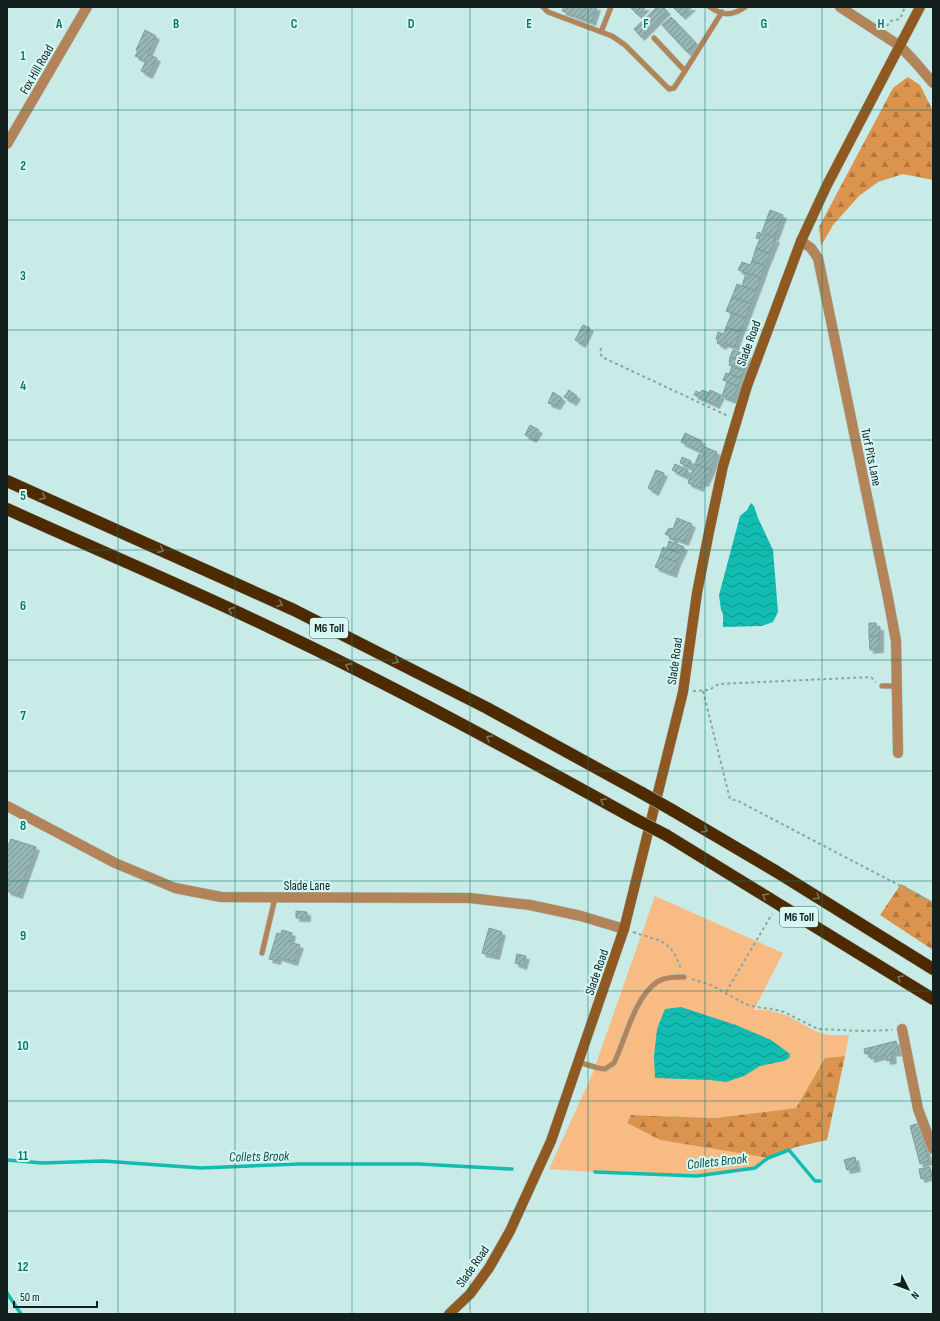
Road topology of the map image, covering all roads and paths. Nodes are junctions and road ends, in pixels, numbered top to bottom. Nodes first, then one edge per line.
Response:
1 (87, 7) edge
2 (543, 7) edge
3 (611, 7) edge
4 (710, 7) edge
5 (745, 7) edge
6 (840, 7) edge
7 (905, 7) edge
8 (920, 7) edge
9 (722, 12) junction
10 (601, 32) junction
11 (882, 34) junction
12 (654, 38) dead end
13 (900, 46) junction
14 (685, 71) junction
15 (933, 83) edge
16 (7, 144) edge
17 (802, 241) junction
18 (601, 348) dead end
19 (736, 420) junction
20 (7, 481) edge
21 (7, 509) edge
22 (882, 686) joint
23 (897, 686) junction
24 (703, 691) junction
25 (683, 692) junction
26 (898, 753) dead end
27 (7, 806) edge
28 (275, 898) junction
29 (933, 904) edge
30 (767, 922) dead end
31 (624, 929) junction
32 (262, 952) dead end
33 (933, 969) edge
34 (684, 977) junction
35 (726, 992) junction
36 (933, 999) edge
37 (902, 1030) joint
38 (578, 1062) junction
39 (933, 1149) edge
40 (449, 1314) edge

1 - 16 street, Fox Hill Road
2 - 10 lane
3 - 10 lane
4 - 9 lane
5 - 9 lane
6 - 11 street
7 - 11 path
8 - 13 main road, Slade Road
9 - 14 lane
10 - 14 lane
11 - 13 street
12 - 14 lane
13 - 15 street
13 - 17 main road, Slade Road
17 - 19 main road, Slade Road
17 - 23 street, Turf Pits Lane
18 - 19 path
19 - 25 main road, Slade Road
20 -> 33 highway, M6 Toll, bridge
36 -> 21 highway, M6 Toll, bridge
22 - 23 lane
22 - 24 path
23 - 26 street, Turf Pits Lane
24 - 25 path
24 - 29 path
25 - 31 main road, Slade Road
27 - 28 street, Slade Lane
28 - 31 street, Slade Lane
28 - 32 lane
30 - 35 path
31 - 34 path
31 - 38 main road, Slade Road
34 - 35 path
34 - 38 lane
35 - 37 path
37 - 39 street
38 - 40 main road, Slade Road

